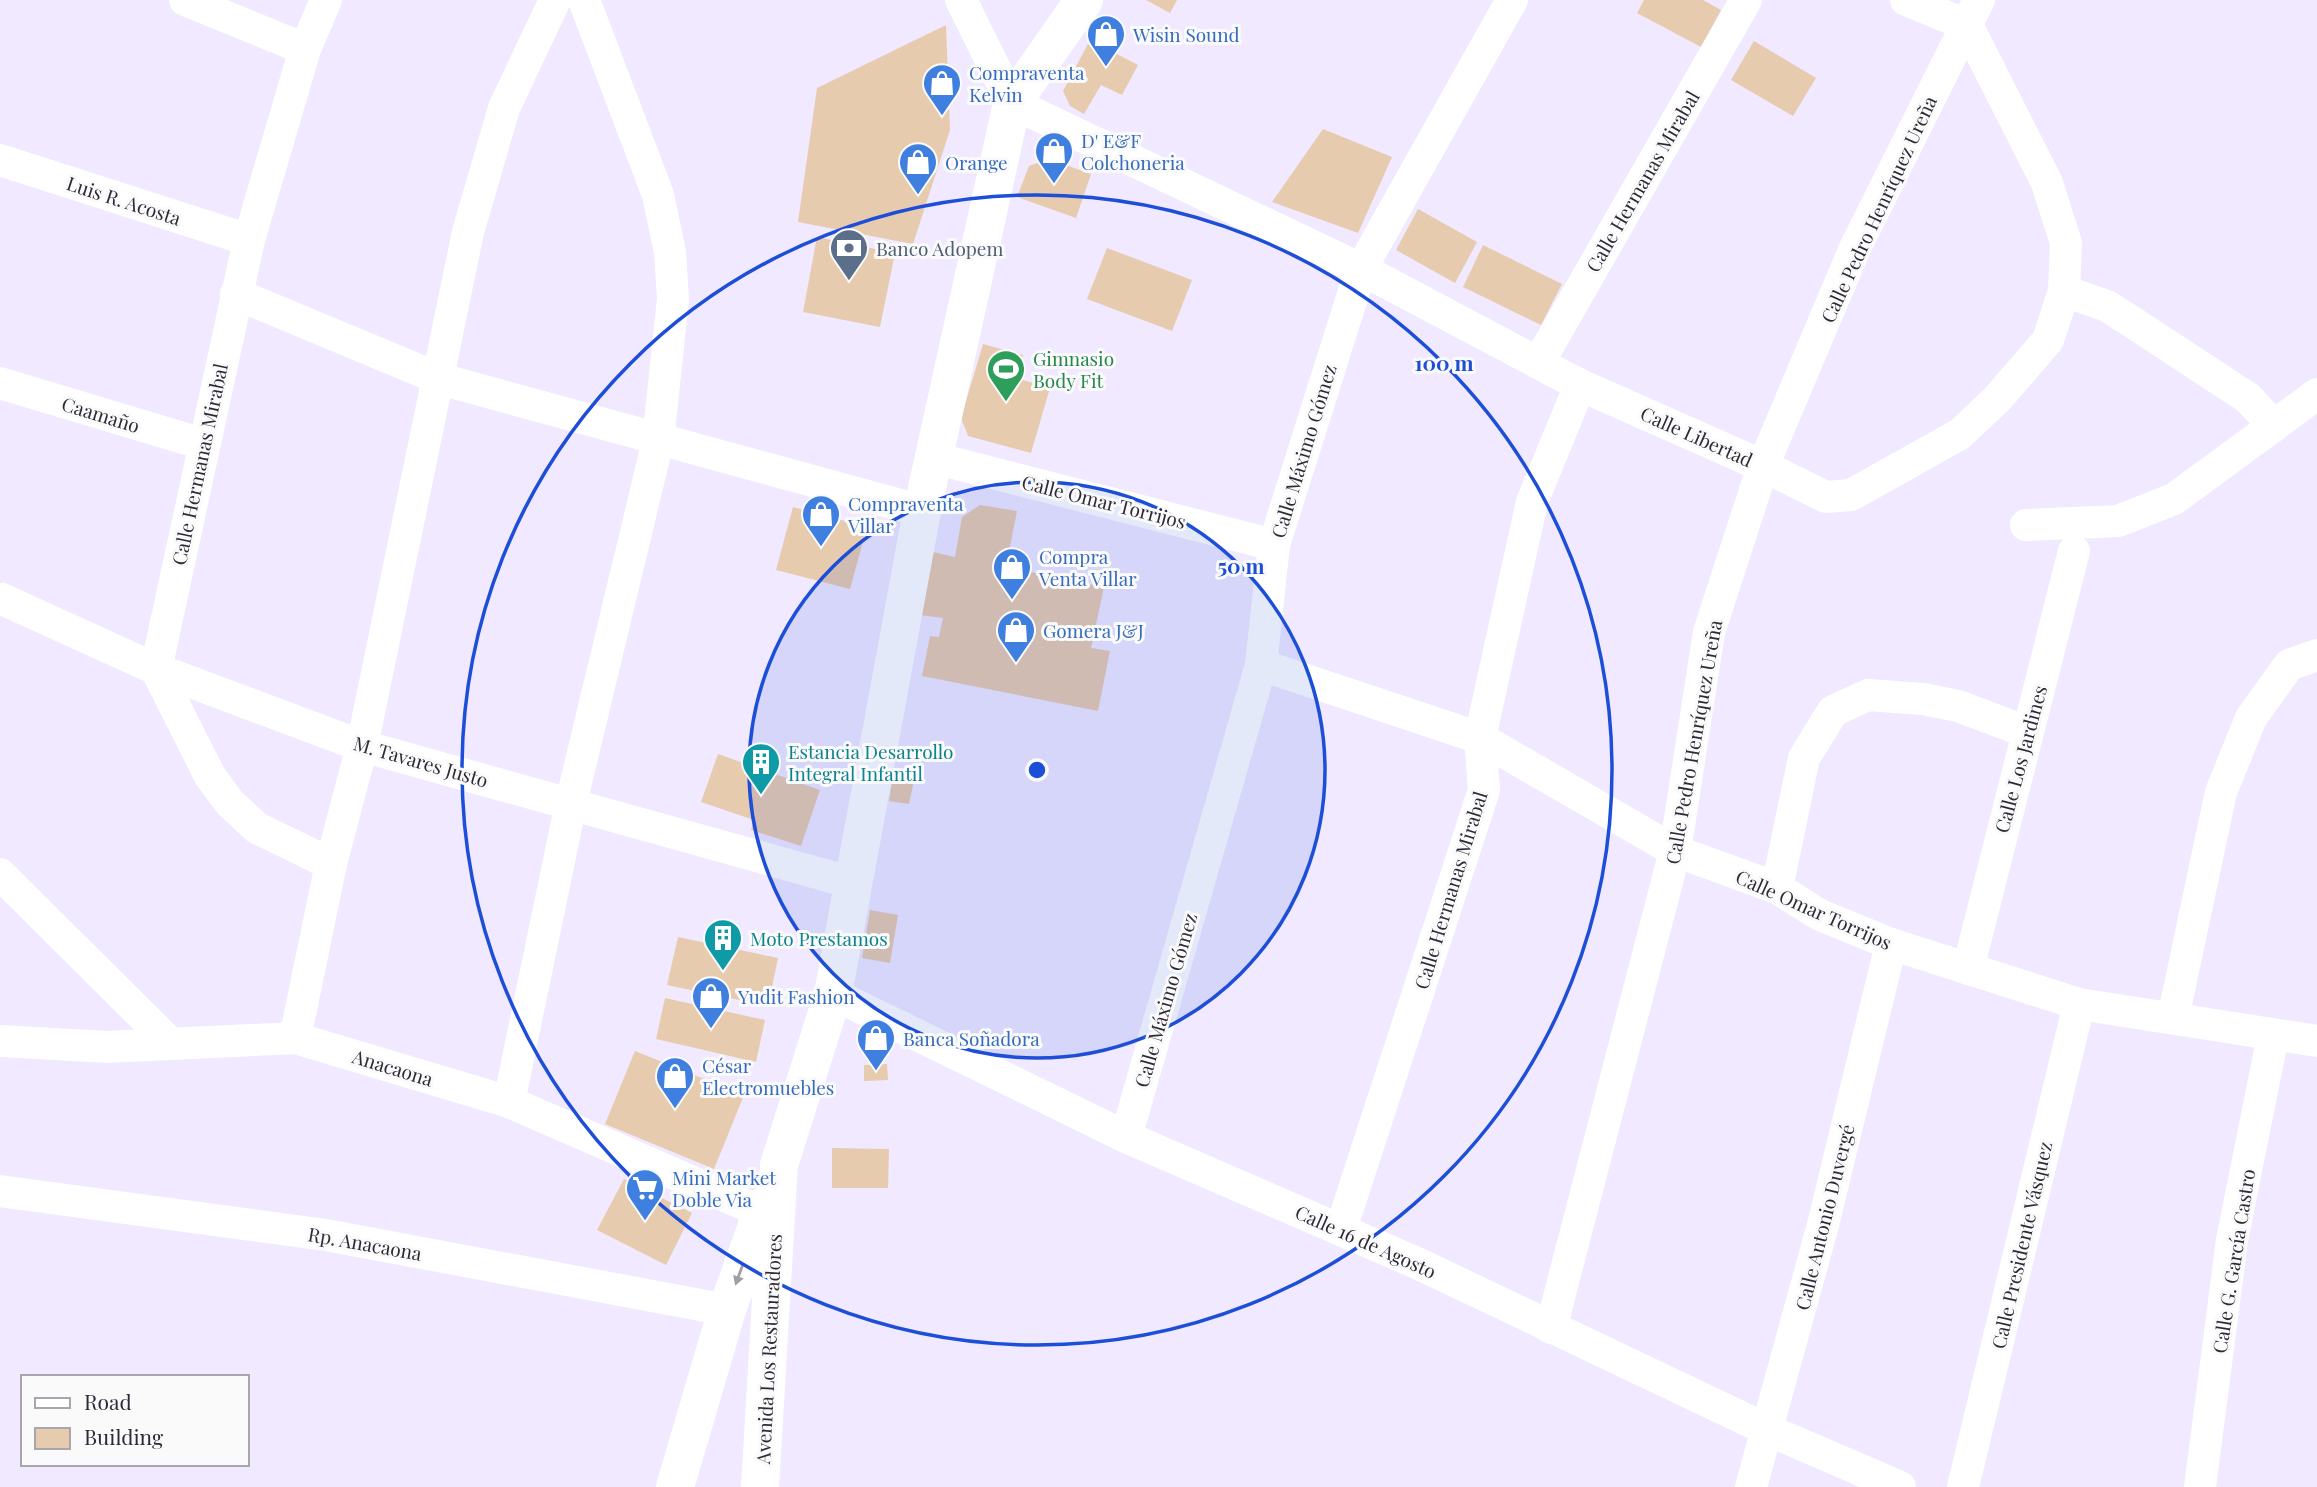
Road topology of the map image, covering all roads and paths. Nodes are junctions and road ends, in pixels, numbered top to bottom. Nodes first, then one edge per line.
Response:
1 (184, 0) edge
2 (326, 0) edge
3 (555, 0) edge
4 (584, 0) edge
5 (961, 0) edge
6 (1084, 0) edge
7 (1512, 0) edge
8 (1746, 0) edge
9 (1906, 0) edge
10 (1973, 13) edge
11 (305, 49) junction
12 (1012, 103) junction
13 (0, 160) edge
14 (249, 240) junction
15 (1361, 269) junction
16 (2064, 291) junction
17 (236, 294) junction
18 (1539, 362) junction
19 (440, 379) junction
20 (0, 383) edge
21 (1580, 385) junction
22 (2317, 394) edge
23 (2274, 426) junction
24 (658, 441) junction
25 (202, 444) junction
26 (934, 458) junction
27 (1763, 466) junction
28 (922, 511) junction
29 (2026, 525) dead end
30 (1274, 545) junction
31 (2074, 551) dead end
32 (2, 599) dead end
33 (2317, 655) edge
34 (1261, 666) junction
35 (156, 669) junction
36 (2027, 732) junction
37 (1480, 738) junction
38 (362, 746) junction
39 (571, 803) junction
40 (1675, 851) junction
41 (331, 864) junction
42 (0, 874) edge
43 (853, 883) junction
44 (1777, 888) junction
45 (1892, 944) junction
46 (1968, 969) junction
47 (832, 994) junction
48 (2079, 1004) junction
49 (2173, 1018) junction
50 (2273, 1035) junction
51 (295, 1038) junction
52 (0, 1041) edge
53 (2317, 1041) edge
54 (171, 1044) junction
55 (509, 1102) junction
56 (1126, 1137) junction
57 (779, 1165) junction
58 (0, 1191) edge
59 (762, 1212) junction
60 (1341, 1229) junction
61 (727, 1310) junction
62 (1551, 1328) junction
63 (1768, 1430) junction
64 (675, 1487) edge
65 (760, 1487) edge
66 (1751, 1487) edge
67 (1899, 1487) edge
68 (1963, 1487) edge
69 (2200, 1487) edge

1 - 11 street
2 - 11 street, Calle Hermanas Mirabal
3 - 19 street
4 - 24 street
5 - 12 street
6 - 12 street, Avenida Los Restauradores
7 - 15 street, Calle Máximo Gómez
8 - 18 street, Calle Hermanas Mirabal
9 - 10 street
10 - 16 street, Calle Libertad
10 - 27 street, Calle Pedro Henríquez Ureña
11 - 14 street, Calle Hermanas Mirabal
12 - 15 street, Calle Libertad
12 - 26 street, Avenida Los Restauradores
13 - 14 street, Luis R. Acosta
14 - 17 street, Calle Hermanas Mirabal
15 - 18 street, Calle Libertad
15 - 30 street, Calle Máximo Gómez
16 - 23 street
16 - 27 street, Calle Libertad
17 - 19 street
17 - 25 street, Calle Hermanas Mirabal
18 - 21 street, Calle Libertad
19 - 24 street
19 - 38 street
20 - 25 street, Caamaño
21 - 27 street, Calle Libertad
21 - 37 street, Calle Hermanas Mirabal
22 - 23 street
23 - 29 street
24 - 28 street
24 - 39 street
25 - 35 street, Calle Hermanas Mirabal
26 - 28 street, Avenida Los Restauradores
26 - 30 street, Calle Omar Torrijos
27 - 40 street, Calle Pedro Henríquez Ureña
28 - 43 street, Avenida Los Restauradores
30 - 34 street, Calle Máximo Gómez
31 - 36 street, Calle Los Jardines
32 - 35 street, M. Tavares Justo
33 - 49 street
34 - 37 street, Calle Omar Torrijos
34 - 56 street, Calle Máximo Gómez
35 - 38 street, M. Tavares Justo
35 - 41 street
36 - 44 street
36 - 46 street, Calle Los Jardines
37 - 40 street, Calle Omar Torrijos
37 - 60 street, Calle Hermanas Mirabal
38 - 39 street, M. Tavares Justo
38 - 41 street
39 - 43 street, M. Tavares Justo
39 - 55 street
40 - 44 street, Calle Omar Torrijos
40 - 62 street, Calle Pedro Henríquez Ureña
41 - 51 street
42 - 54 street
43 - 47 street, Avenida Los Restauradores
44 - 45 street, Calle Omar Torrijos
45 - 46 street, Calle Omar Torrijos
45 - 63 street, Calle Antonio Duvergé
46 - 48 street, Calle Omar Torrijos
47 - 56 street, Calle 16 de Agosto
47 - 57 street, Avenida Los Restauradores
48 - 49 street, Calle Omar Torrijos
48 - 68 street, Calle Presidente Vásquez
49 - 50 street, Calle Omar Torrijos
50 - 53 street, Calle Omar Torrijos
50 - 69 street, Calle G. García Castro
51 - 54 street, Anacaona
51 - 55 street, Anacaona
52 - 54 street, Anacaona
55 - 59 street, Anacaona
56 - 60 street, Calle 16 de Agosto
57 - 59 street
57 - 65 street, Avenida Los Restauradores
58 - 61 street, Rp. Anacaona
59 -> 61 street
60 - 62 street, Calle 16 de Agosto
61 - 64 street
62 - 63 street, Calle 16 de Agosto
63 - 66 street, Calle Antonio Duvergé
63 - 67 street, Calle 16 de Agosto

